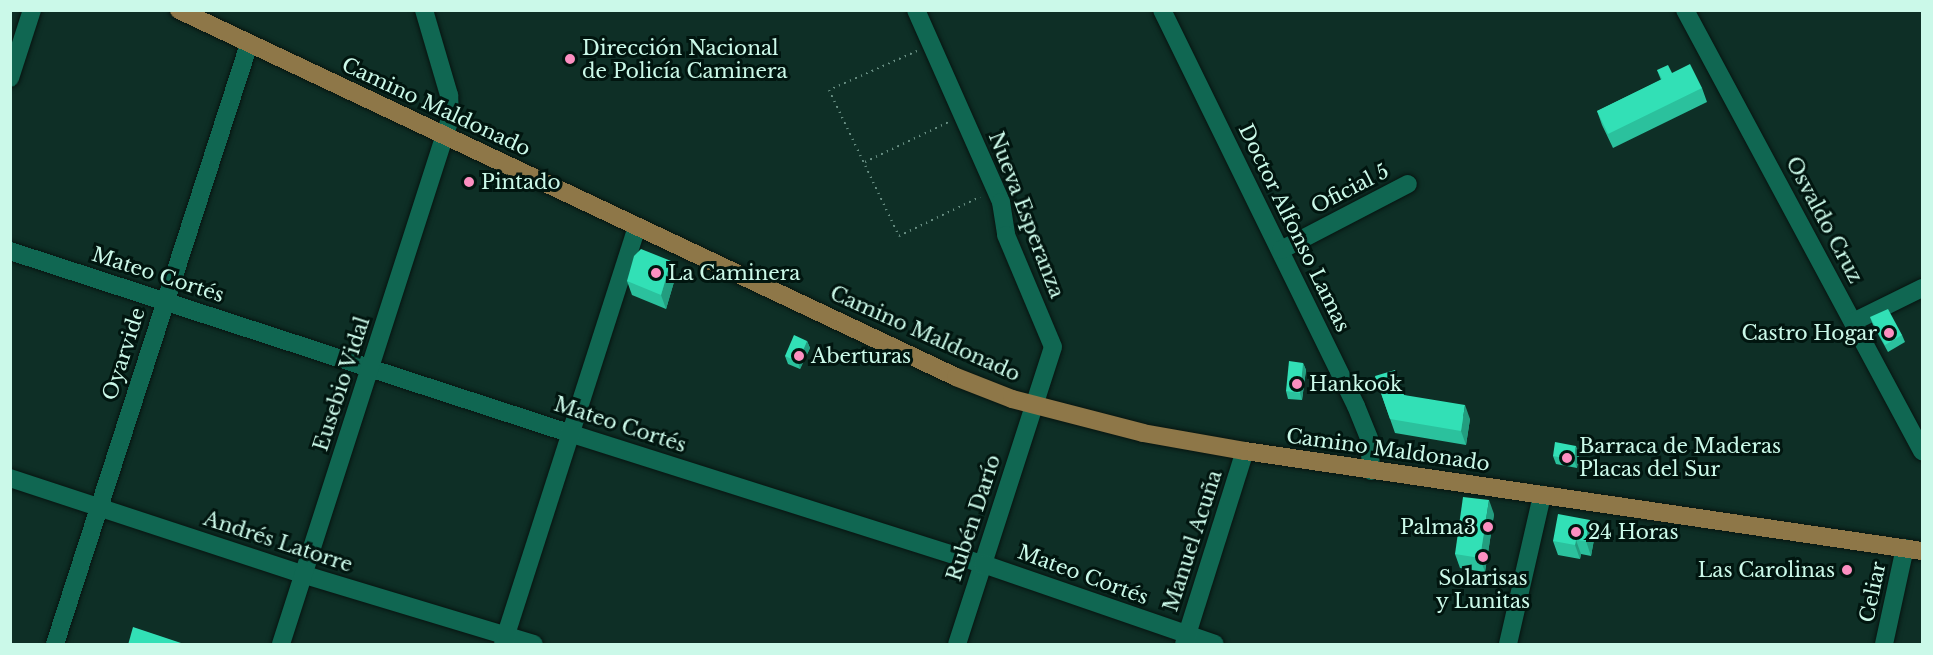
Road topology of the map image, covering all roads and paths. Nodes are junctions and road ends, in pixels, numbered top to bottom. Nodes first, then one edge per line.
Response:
1 (32, 10) edge
2 (179, 10) edge
3 (424, 10) edge
4 (916, 10) edge
5 (1162, 10) edge
6 (1685, 10) edge
7 (249, 44) junction
8 (931, 45) junction
9 (10, 78) edge
10 (962, 115) junction
11 (443, 136) junction
12 (864, 162) junction
13 (1408, 184) dead end
14 (995, 190) junction
15 (637, 227) junction
16 (1281, 250) junction
17 (10, 251) edge
18 (1923, 288) edge
19 (164, 301) junction
20 (1853, 322) junction
21 (371, 367) junction
22 (1033, 405) junction
23 (572, 434) junction
24 (1923, 450) edge
25 (1245, 451) junction
26 (1371, 471) junction
27 (10, 478) edge
28 (1542, 495) junction
29 (98, 507) junction
30 (1914, 550) edge
31 (983, 564) junction
32 (305, 575) junction
33 (505, 640) edge
34 (1185, 640) edge
35 (55, 645) edge
36 (281, 645) edge
37 (534, 645) edge
38 (957, 645) edge
39 (1215, 645) edge
40 (1508, 645) edge
41 (1884, 645) edge

1 - 9 street
2 - 7 main road, Camino Maldonado
3 - 11 street, Eusebio Vidal
4 - 8 street, Nueva Esperanza
5 - 16 street, Doctor Alfonso Lamas
6 - 20 street, Osvaldo Cruz
7 - 11 main road, Camino Maldonado
7 - 19 street, Oyarvide
8 - 10 street, Nueva Esperanza
8 - 12 path
10 - 12 path
10 - 14 street, Nueva Esperanza
11 - 15 main road, Camino Maldonado
11 - 21 street, Eusebio Vidal
12 - 14 path
13 - 16 street, Oficial 5
14 - 22 street, Nueva Esperanza
15 - 22 main road, Camino Maldonado
15 - 23 street
16 - 26 street, Doctor Alfonso Lamas
17 - 19 street, Mateo Cortés
18 - 20 street
19 - 21 street, Mateo Cortés
19 - 29 street, Oyarvide
20 - 24 street, Osvaldo Cruz
21 - 23 street, Mateo Cortés
21 - 32 street, Eusebio Vidal
22 - 25 main road, Camino Maldonado
22 - 31 street, Rubén Darío
23 - 31 street, Mateo Cortés
23 - 33 street
25 - 26 main road, Camino Maldonado
25 - 34 street, Manuel Acuña
26 - 28 main road, Camino Maldonado
27 - 29 street, Andrés Latorre
28 - 30 main road, Camino Maldonado
28 - 40 street
29 - 32 street, Andrés Latorre
29 - 35 street, Oyarvide
30 - 41 street, Celiar
31 - 34 street, Mateo Cortés
31 - 38 street, Rubén Darío
32 - 33 street, Andrés Latorre
32 - 36 street, Eusebio Vidal
33 - 37 street, Andrés Latorre
34 - 39 street, Mateo Cortés

